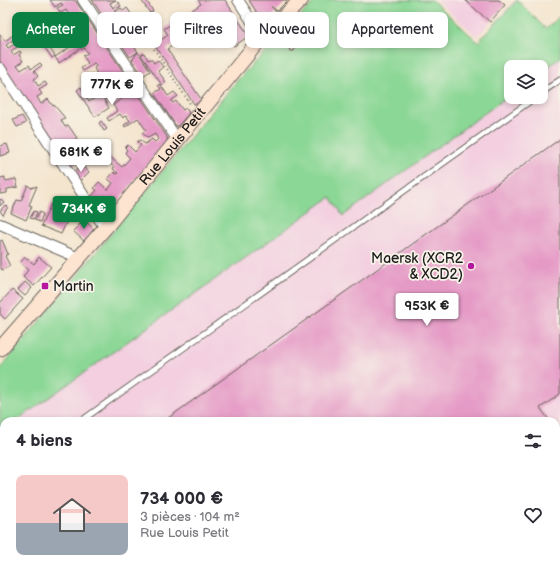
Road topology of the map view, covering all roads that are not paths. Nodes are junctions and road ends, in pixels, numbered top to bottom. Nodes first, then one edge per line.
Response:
1 (83, 0) edge
2 (238, 0) edge
3 (301, 0) edge
4 (246, 12) edge
5 (288, 12) edge
6 (253, 48) edge
7 (0, 68) edge
8 (560, 80) edge
9 (548, 88) edge
10 (526, 104) edge
11 (177, 139) junction
12 (0, 224) edge
13 (105, 228) junction
14 (79, 258) junction
15 (0, 350) edge
16 (87, 417) edge

1 - 11 street
2 - 4 street
3 - 5 street, Rue Louis Petit
6 - 11 street, Rue Louis Petit
7 - 13 street
8 - 9 lane
10 - 16 lane
11 - 13 street, Rue Louis Petit
12 - 14 street
13 - 14 street, Rue Louis Petit
14 - 15 street, Rue Louis Petit

